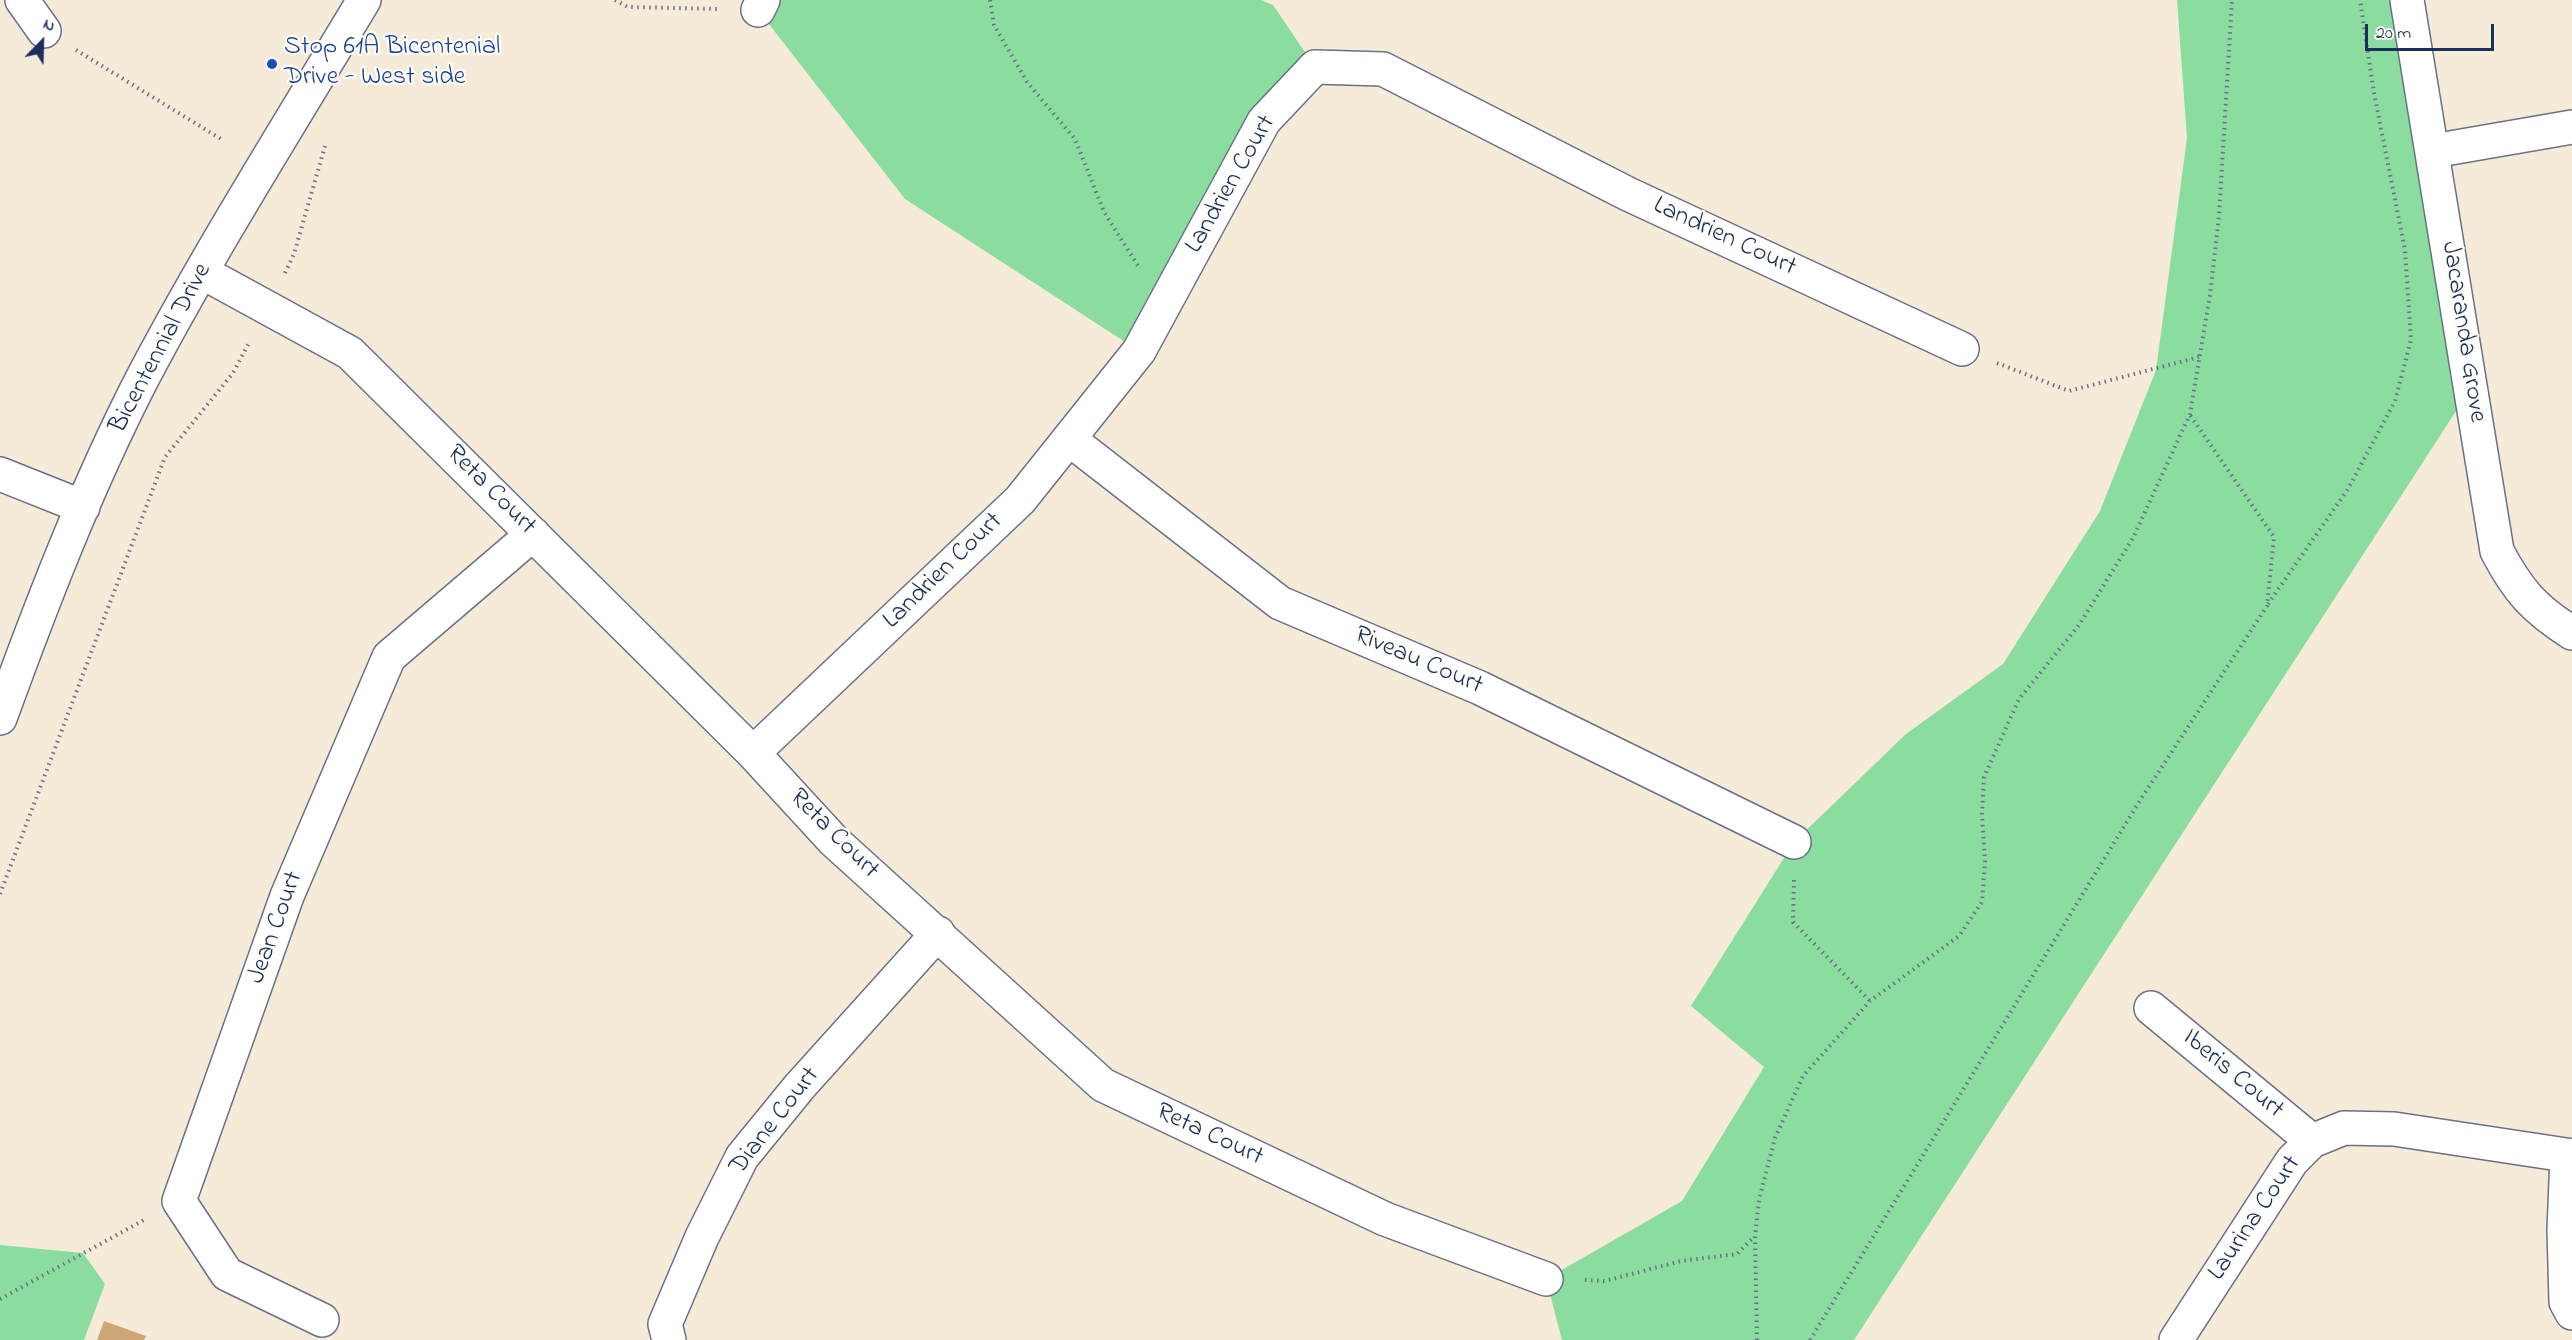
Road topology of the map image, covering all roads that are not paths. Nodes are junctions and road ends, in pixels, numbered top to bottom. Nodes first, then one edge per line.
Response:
1 (22, 0) edge
2 (364, 0) edge
3 (2407, 0) edge
4 (44, 31) road end
5 (2572, 127) edge
6 (2433, 150) junction
7 (202, 272) junction
8 (1962, 349) road end
9 (1069, 439) junction
10 (0, 474) edge
11 (82, 507) junction
12 (533, 534) junction
13 (2572, 633) edge
14 (0, 718) edge
15 (753, 753) junction
16 (1794, 842) road end
17 (938, 933) junction
18 (2151, 1008) dead end
19 (2312, 1141) junction
20 (2570, 1156) edge
21 (1546, 1279) road end
22 (2572, 1313) edge
23 (322, 1320) dead end
24 (669, 1340) edge
25 (2176, 1340) edge

1 - 4 street
2 - 7 street, Bicentennial Drive
3 - 6 street, Jacaranda Grove
5 - 6 street
6 - 13 street, Jacaranda Grove
7 - 11 street, Bicentennial Drive
7 - 12 street, Reta Court
8 - 9 street, Landrien Court
9 - 15 street, Landrien Court
9 - 16 street, Riveau Court
10 - 11 street
11 - 14 street, Bicentennial Drive
12 - 15 street, Reta Court
12 - 23 street, Jean Court
15 - 17 street, Reta Court
17 - 21 street, Reta Court
17 - 24 street, Diane Court
18 - 19 street, Iberis Court
19 - 20 street, Laurina Court
19 - 25 street, Laurina Court
20 - 22 street

